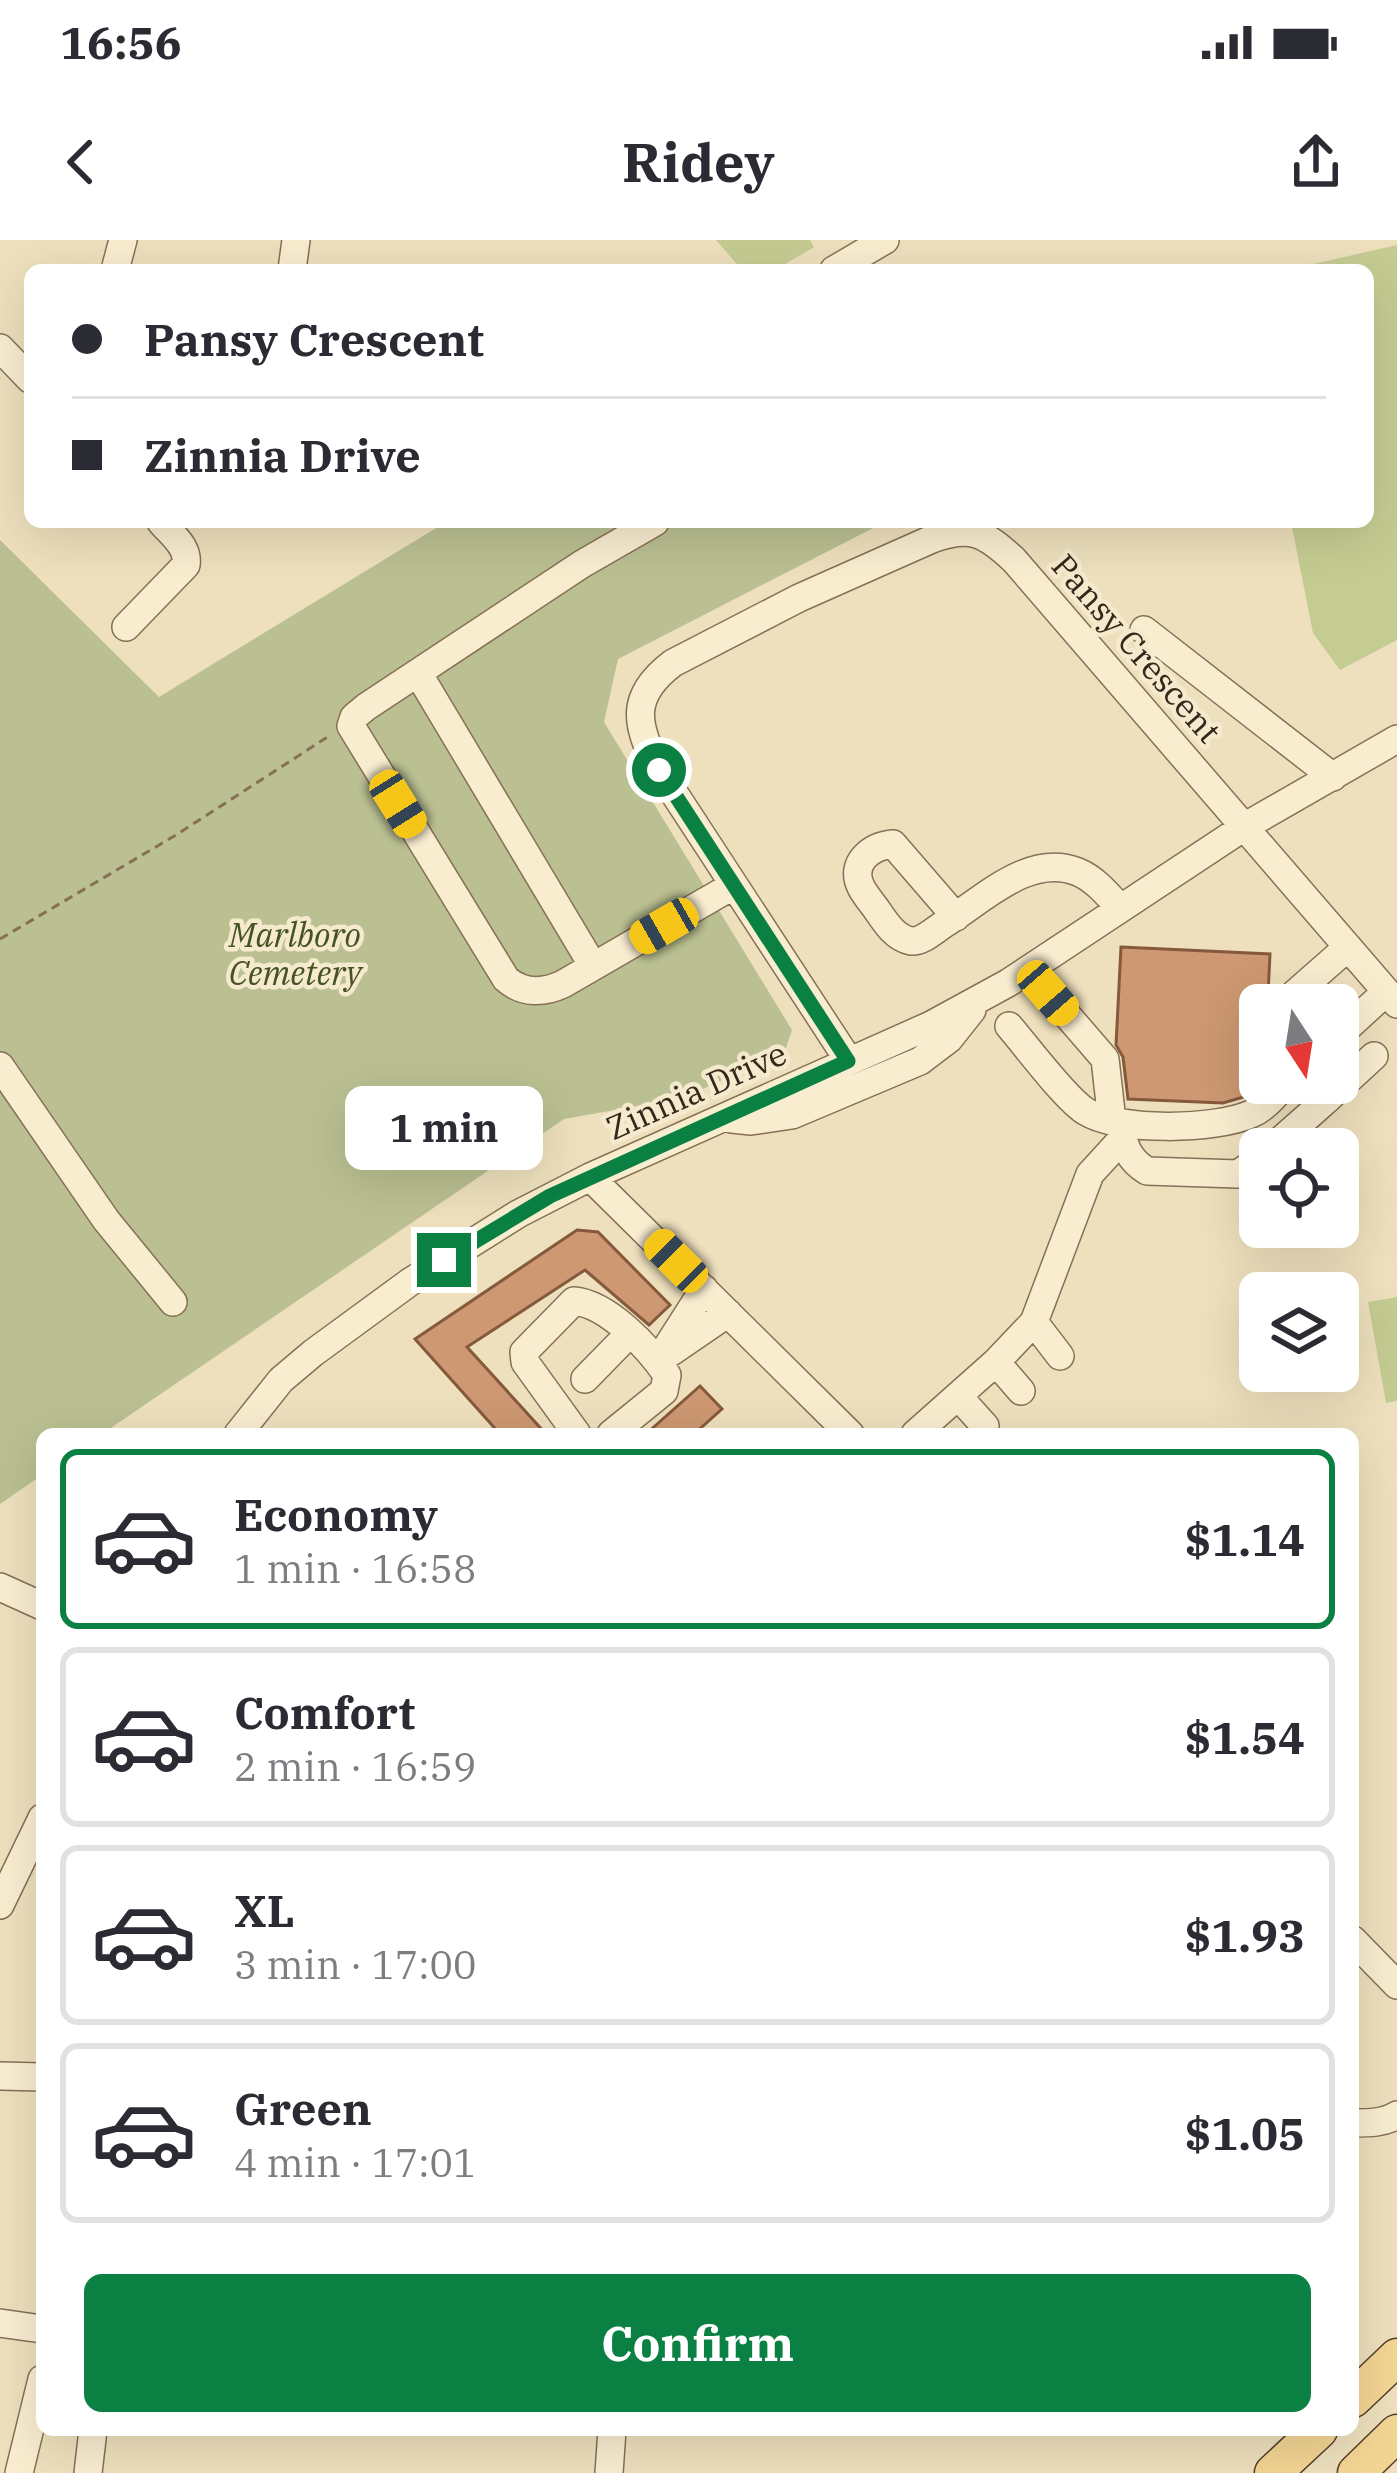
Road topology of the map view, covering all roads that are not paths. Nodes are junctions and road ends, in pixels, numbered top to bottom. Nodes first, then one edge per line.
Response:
1 (885, 240) edge
2 (844, 264) edge
3 (0, 347) edge
4 (24, 373) edge
5 (166, 528) edge
6 (645, 528) edge
7 (126, 627) dead end
8 (1144, 630) dead end
9 (418, 673) junction
10 (1397, 739) edge
11 (1333, 777) junction
12 (1244, 827) junction
13 (734, 885) junction
14 (1120, 908) junction
15 (956, 917) dead end
16 (1348, 947) junction
17 (593, 966) junction
18 (1030, 968) junction
19 (1306, 984) edge
20 (982, 997) junction
21 (1392, 998) edge
22 (1359, 1021) edge
23 (1009, 1026) dead end
24 (1374, 1056) dead end
25 (848, 1061) junction
26 (1359, 1065) edge
27 (0, 1066) edge
28 (1266, 1104) edge
29 (1306, 1104) edge
30 (721, 1118) junction
31 (1118, 1127) junction
32 (1287, 1128) edge
33 (1239, 1174) edge
34 (590, 1177) junction
35 (704, 1289) junction
36 (173, 1302) dead end
37 (728, 1313) junction
38 (1034, 1322) junction
39 (630, 1333) junction
40 (1060, 1356) dead end
41 (658, 1361) junction
42 (996, 1361) junction
43 (584, 1379) dead end
44 (1021, 1390) dead end
45 (958, 1396) junction
46 (985, 1426) dead end
47 (243, 1428) edge
48 (573, 1428) edge
49 (618, 1428) edge
50 (844, 1428) edge
51 (926, 1428) edge
52 (0, 1588) edge
53 (36, 1603) edge
54 (36, 1830) edge
55 (0, 1905) edge
56 (1359, 1946) edge
57 (1397, 1984) edge
58 (0, 2076) edge
59 (36, 2077) edge
60 (1397, 2114) edge
61 (1359, 2123) edge
62 (0, 2323) edge
63 (36, 2328) edge
64 (1397, 2357) edge
65 (36, 2391) edge
66 (1359, 2393) edge
67 (1397, 2433) edge
68 (92, 2436) edge
69 (612, 2436) edge
70 (1313, 2436) edge
71 (13, 2439) edge
72 (19, 2473) edge
73 (88, 2473) edge
74 (609, 2473) edge
75 (1273, 2473) edge
76 (1356, 2473) edge

1 - 2 street
3 - 4 street
5 - 7 street
6 - 9 street
8 - 11 street
9 - 17 street
9 - 17 street
10 - 11 street, Zinnia Drive
11 - 12 street, Zinnia Drive
12 - 13 street, Pansy Crescent
12 - 14 street, Zinnia Drive
12 - 16 street, Pansy Crescent
13 - 17 street
13 - 25 street, Pansy Crescent
14 - 15 street
14 - 18 street, Zinnia Drive
16 - 19 street
16 - 21 street, Pansy Crescent
18 - 20 street, Zinnia Drive
18 - 31 street
20 - 25 street, Zinnia Drive
20 - 30 street
21 - 22 street
23 - 31 street
24 - 26 street
25 - 30 street, Zinnia Drive
27 - 36 street
28 - 31 street
29 - 32 street
30 - 34 street, Zinnia Drive
31 - 33 street
31 - 38 street
34 - 35 street
34 - 47 street, Zinnia Drive
35 - 37 street
35 - 41 street
37 - 41 street
37 - 50 street
38 - 40 street
38 - 42 street
39 - 41 street
39 - 43 street
39 - 48 street
41 - 49 street
42 - 44 street
42 - 45 street
45 - 46 street
45 - 51 street
52 - 53 street
54 - 55 street
56 - 57 street
58 - 59 street
60 - 61 street
62 - 63 street
64 - 66 main road
65 - 71 street
67 - 76 main road
68 - 73 street
69 - 74 street
70 - 75 main road
71 - 72 street

